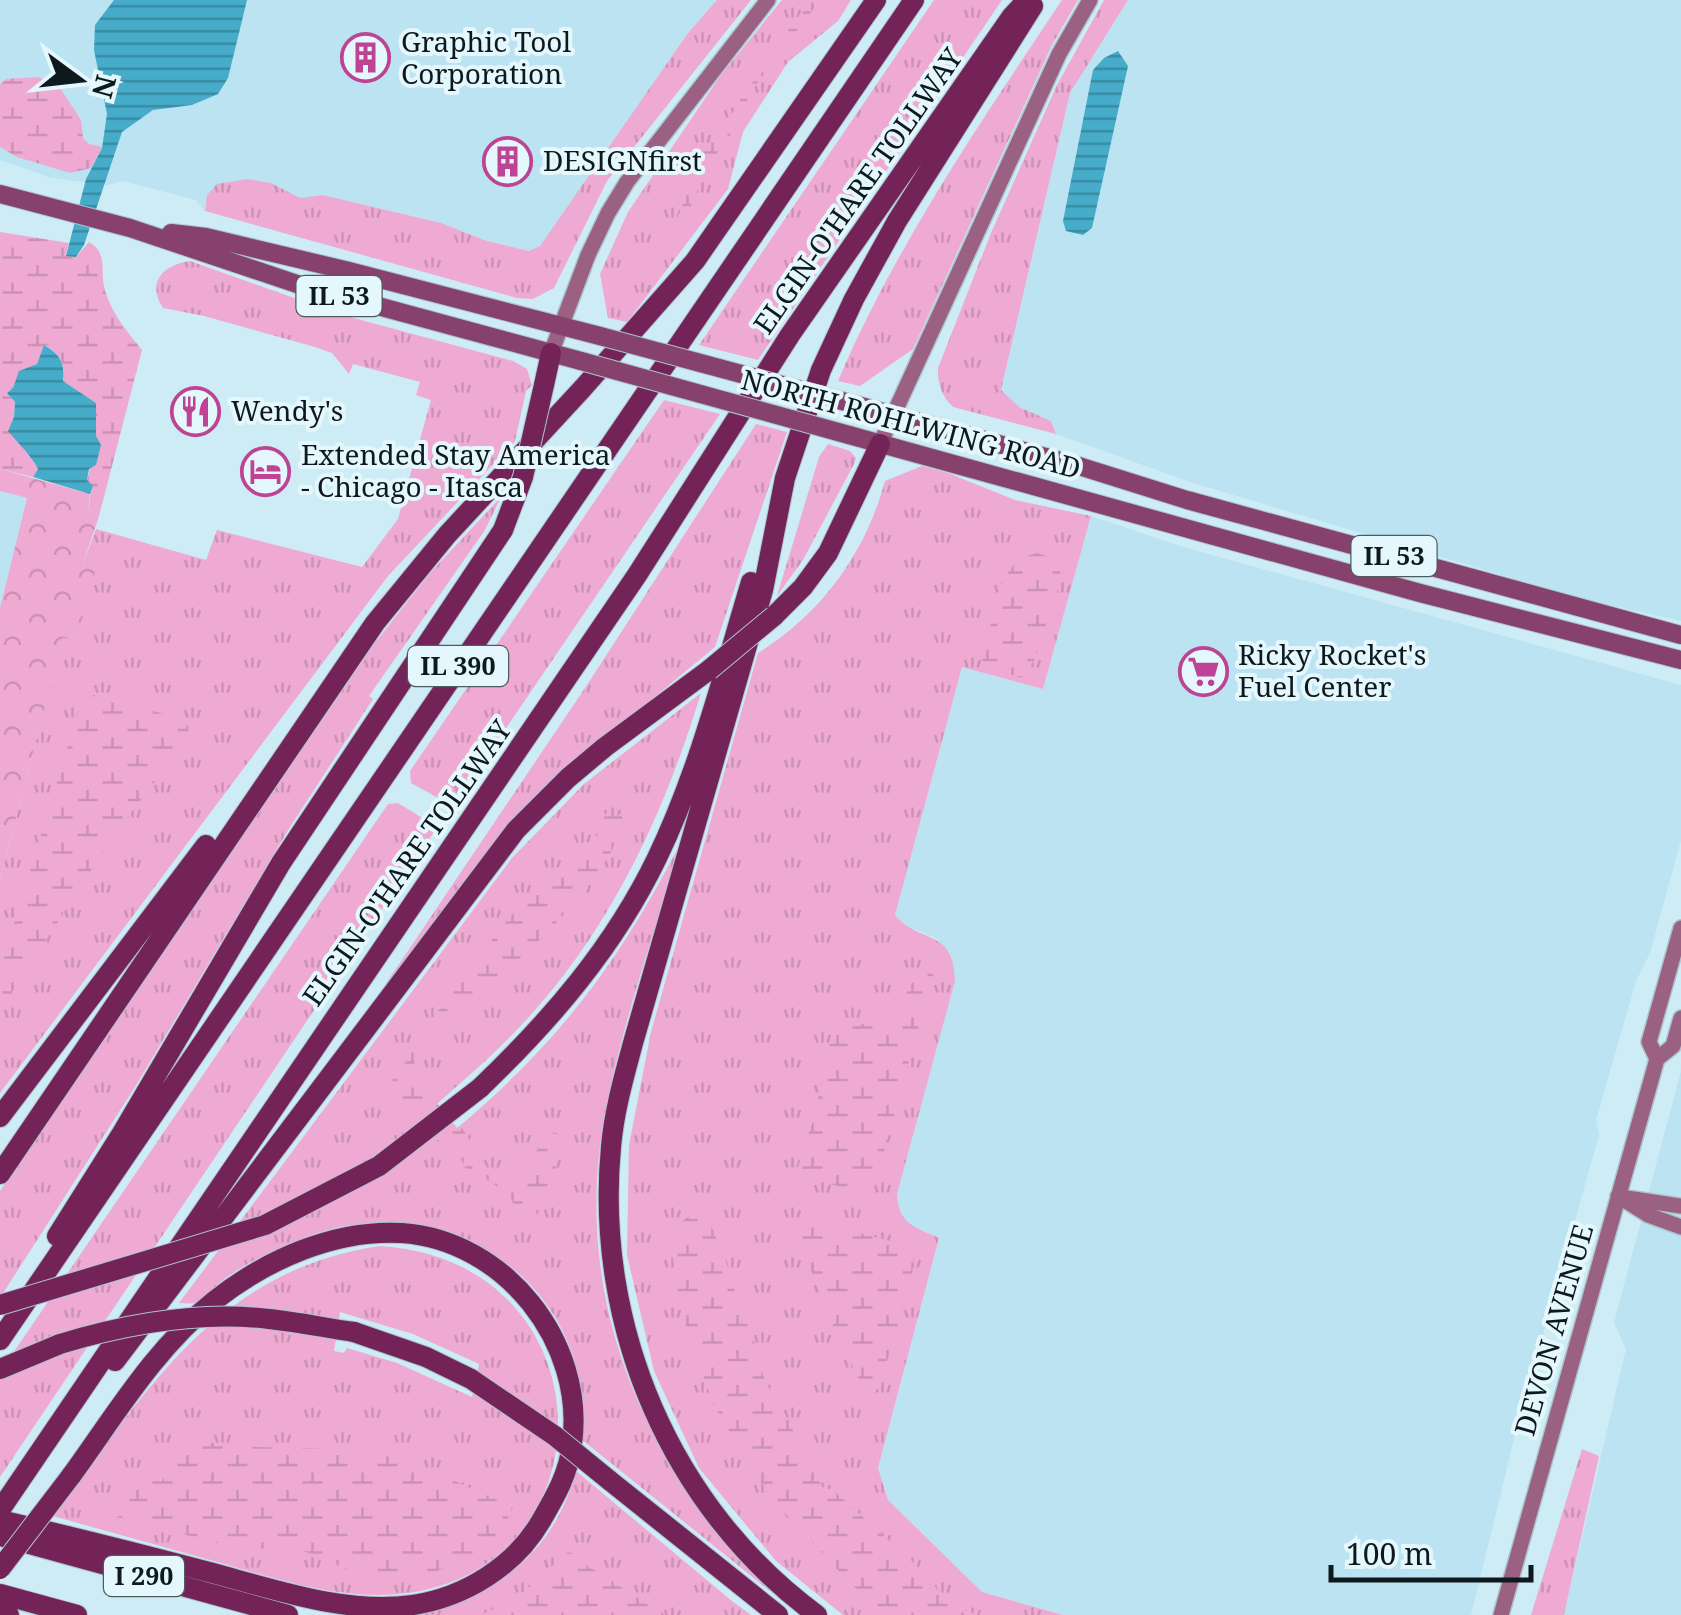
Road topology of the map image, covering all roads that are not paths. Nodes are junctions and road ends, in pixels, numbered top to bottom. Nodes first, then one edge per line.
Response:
1 (768, 0) edge
2 (876, 0) edge
3 (914, 0) edge
4 (1027, 0) edge
5 (1036, 0) edge
6 (1090, 0) edge
7 (0, 194) edge
8 (130, 228) junction
9 (560, 325) junction
10 (551, 353) junction
11 (893, 414) junction
12 (880, 444) junction
13 (779, 500) junction
14 (1195, 531) junction
15 (1331, 546) junction
16 (1353, 574) junction
17 (1681, 635) edge
18 (1681, 660) edge
19 (288, 748) junction
20 (1681, 928) edge
21 (1681, 1018) edge
22 (1656, 1059) junction
23 (0, 1116) edge
24 (0, 1174) edge
25 (1618, 1196) junction
26 (1681, 1206) edge
27 (1681, 1227) edge
28 (0, 1305) edge
29 (2, 1337) edge
30 (0, 1369) edge
31 (59, 1420) junction
32 (0, 1510) edge
33 (0, 1520) edge
34 (0, 1536) edge
35 (0, 1569) edge
36 (0, 1594) edge
37 (0, 1613) edge
38 (9, 1615) edge
39 (78, 1615) edge
40 (288, 1615) edge
41 (778, 1615) edge
42 (817, 1615) edge
43 (1501, 1615) edge

1 - 9 main road
2 - 19 highway
3 - 29 highway, IL 390
4 - 31 highway, ELGIN-O'HARE TOLLWAY
5 - 13 highway
6 - 11 main road
7 - 8 main road, NORTH ROHLWING ROAD / IL 53
8 - 9 main road, NORTH ROHLWING ROAD / IL 53
8 - 10 main road, NORTH ROHLWING ROAD / IL 53
9 - 10 main road
9 - 11 main road, NORTH ROHLWING ROAD / IL 53, bridge
10 - 12 main road, NORTH ROHLWING ROAD / IL 53, bridge
10 - 29 highway, bridge
11 - 12 main road
11 - 15 main road, NORTH ROHLWING ROAD / IL 53
12 - 14 main road, NORTH ROHLWING ROAD / IL 53
12 - 31 highway, bridge
13 - 28 highway, bridge
13 - 42 highway
14 - 15 main road
14 - 16 main road, NORTH ROHLWING ROAD / IL 53
15 - 16 main road
15 - 17 main road, IL 53
16 - 18 main road, NORTH ROHLWING ROAD / IL 53
19 - 23 highway
19 - 24 highway
20 - 22 main road, DEVON AVENUE
21 - 22 main road, DEVON AVENUE
22 - 25 main road, DEVON AVENUE
25 - 26 main road
25 - 27 main road
25 - 43 main road, DEVON AVENUE
30 - 41 highway, bridge
31 - 32 highway, ELGIN-O'HARE TOLLWAY
33 - 35 highway, bridge
34 - 40 highway, I 290
36 - 39 highway, I 290
37 - 38 highway

